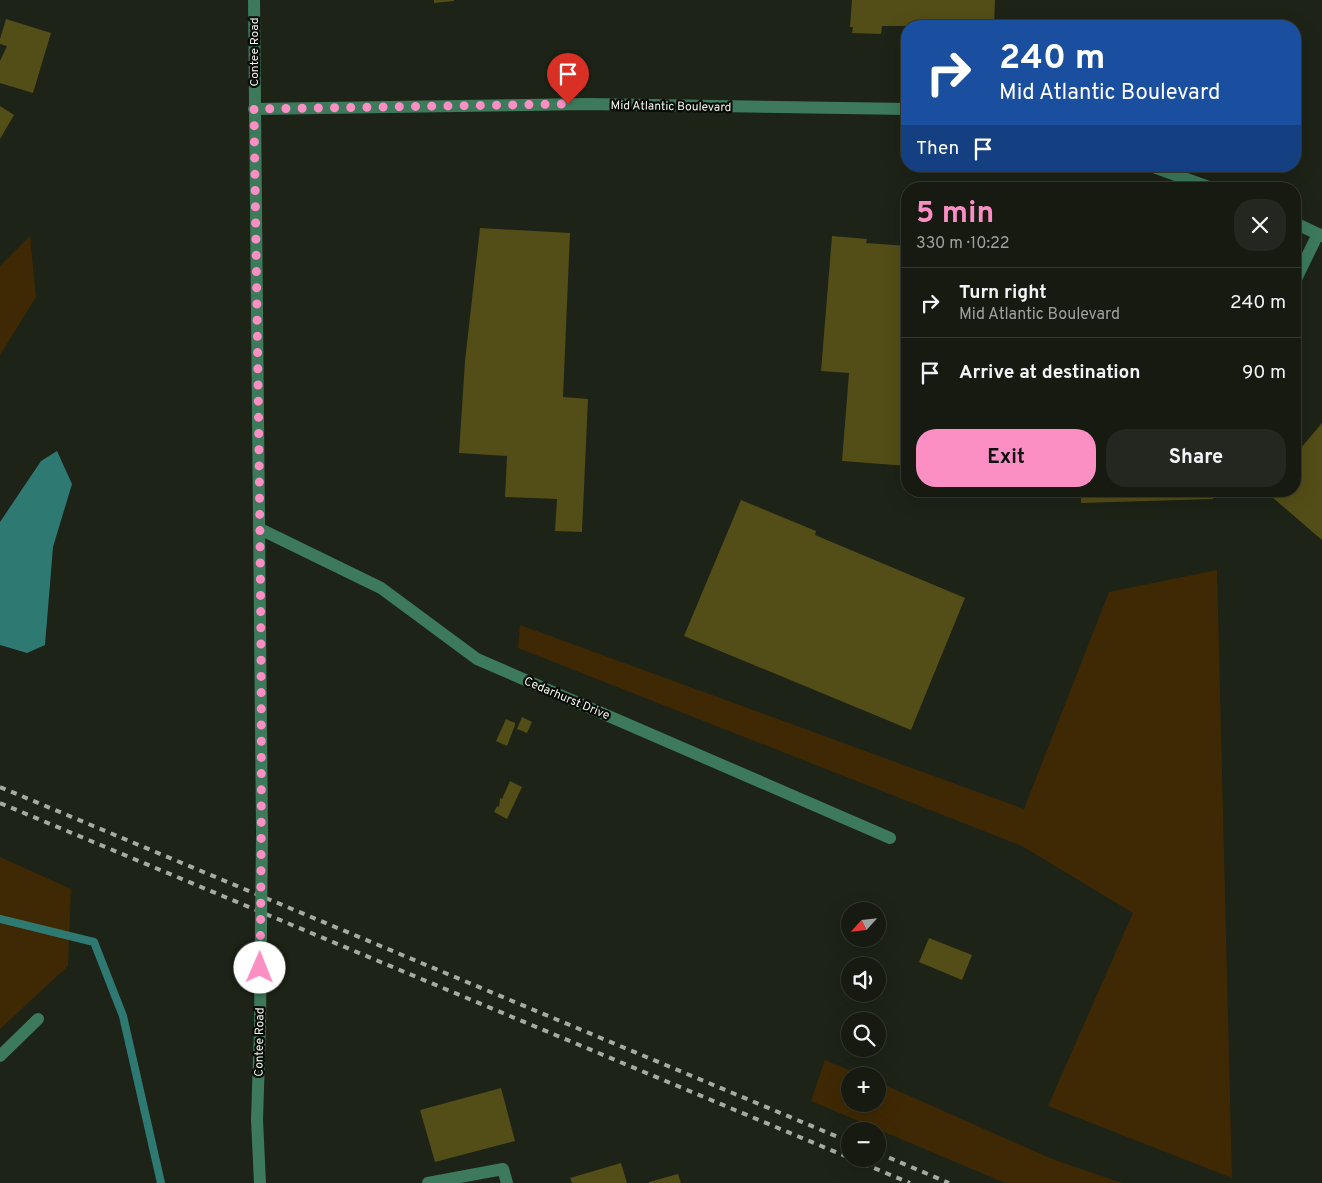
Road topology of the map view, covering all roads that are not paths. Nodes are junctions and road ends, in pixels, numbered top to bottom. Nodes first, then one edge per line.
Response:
1 (254, 0) edge
2 (254, 109) junction
3 (901, 109) edge
4 (1167, 172) edge
5 (1195, 182) edge
6 (1301, 226) edge
7 (1320, 235) edge
8 (1301, 270) edge
9 (260, 529) junction
10 (890, 838) dead end
11 (38, 1018) dead end
12 (0, 1056) edge
13 (260, 1183) edge
14 (428, 1183) edge
15 (507, 1183) edge

1 - 2 street, Contee Road
2 - 3 street, Mid Atlantic Boulevard
2 - 9 street, Contee Road
4 - 5 street
6 - 7 street
7 - 8 street
9 - 10 street, Cedarhurst Drive
9 - 13 street, Contee Road, bridge
11 - 12 street
14 - 15 street

